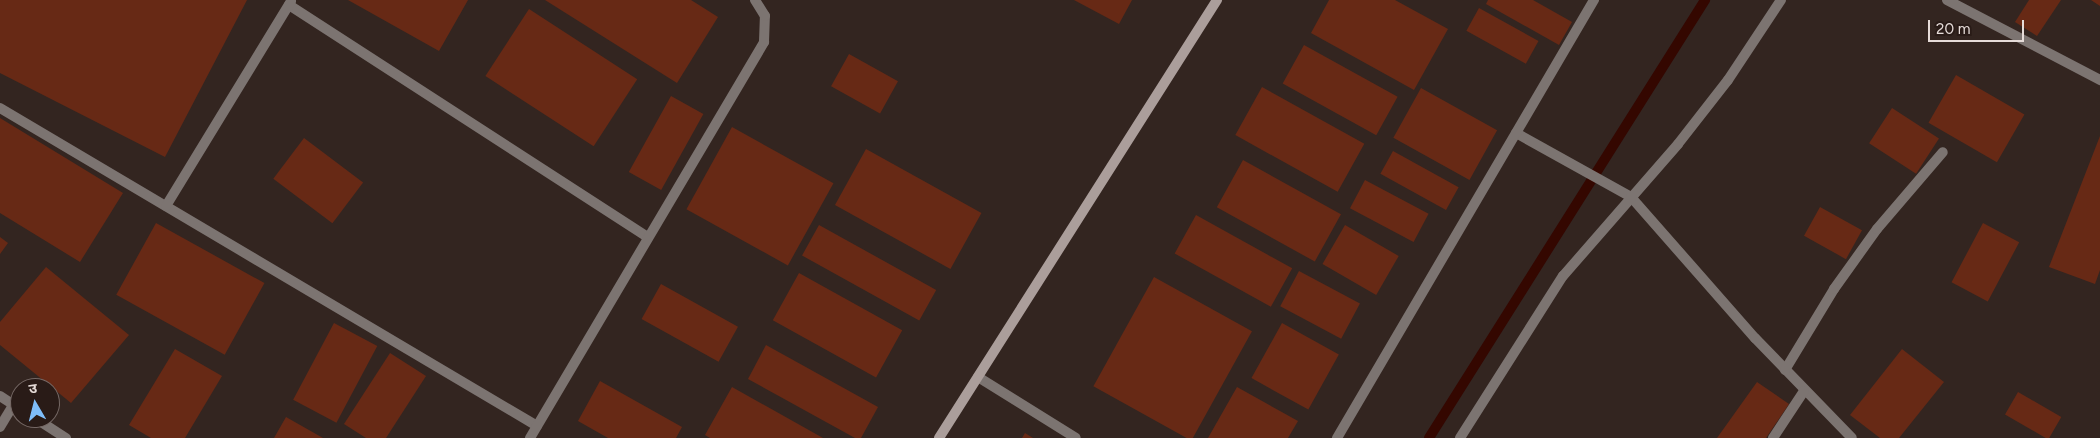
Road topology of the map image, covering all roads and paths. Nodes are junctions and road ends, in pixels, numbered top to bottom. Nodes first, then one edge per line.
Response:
1 (755, 0) edge
2 (1217, 0) edge
3 (1594, 0) edge
4 (1781, 0) edge
5 (1947, 0) edge
6 (290, 3) edge
7 (2100, 80) edge
8 (0, 108) edge
9 (1516, 133) junction
10 (1943, 152) dead end
11 (1631, 197) junction
12 (166, 206) junction
13 (647, 238) junction
14 (1785, 370) junction
15 (978, 378) junction
16 (1804, 391) junction
17 (10, 416) edge
18 (537, 426) junction
19 (0, 428) edge
20 (50, 428) edge
21 (66, 438) edge
22 (530, 438) edge
23 (939, 438) edge
24 (1076, 438) edge
25 (1337, 438) edge
26 (1460, 438) edge
27 (1774, 438) edge
28 (1852, 438) edge

1 - 13 street
2 - 15 street
3 - 9 street
4 - 11 street
5 - 7 street
6 - 12 street
6 - 13 street
8 - 12 street
9 - 11 street
9 - 25 street
10 - 14 street
11 - 14 street
11 - 26 street
12 - 18 street
13 - 18 street
14 - 16 street
15 - 23 street
15 - 24 street
16 - 27 street
16 - 28 street
17 - 19 street
18 - 22 street
20 - 21 street

